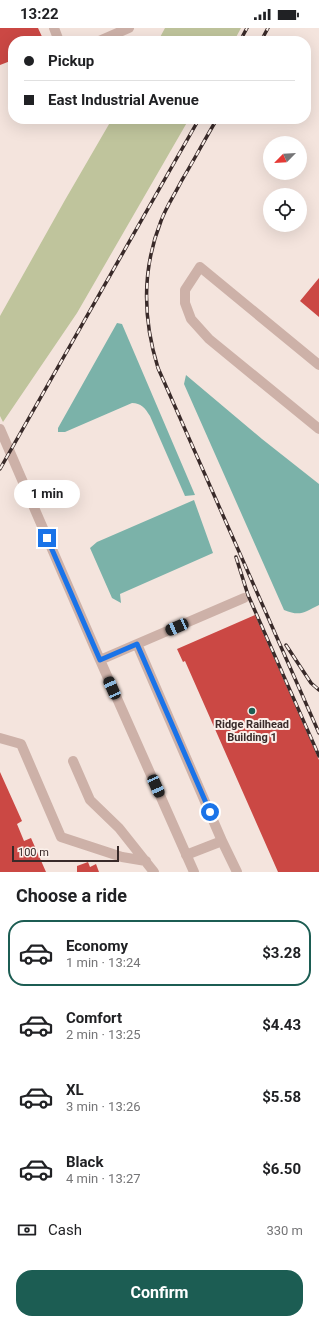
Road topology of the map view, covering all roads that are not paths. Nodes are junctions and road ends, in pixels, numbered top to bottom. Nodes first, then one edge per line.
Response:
1 (129, 28) edge
2 (111, 36) edge
3 (319, 365) edge
4 (0, 429) edge
5 (319, 429) edge
6 (244, 598) dead end
7 (137, 644) junction
8 (100, 660) junction
9 (0, 738) edge
10 (73, 761) dead end
11 (222, 840) junction
12 (186, 855) junction
13 (146, 861) junction
14 (154, 872) edge
15 (194, 872) edge
16 (237, 872) edge

1 - 2 street
3 - 5 street
4 - 8 street
6 - 7 street
7 - 8 street
7 - 11 street
8 - 12 street
9 - 13 street
10 - 13 street
11 - 12 street
11 - 16 street
12 - 15 street
13 - 14 street

